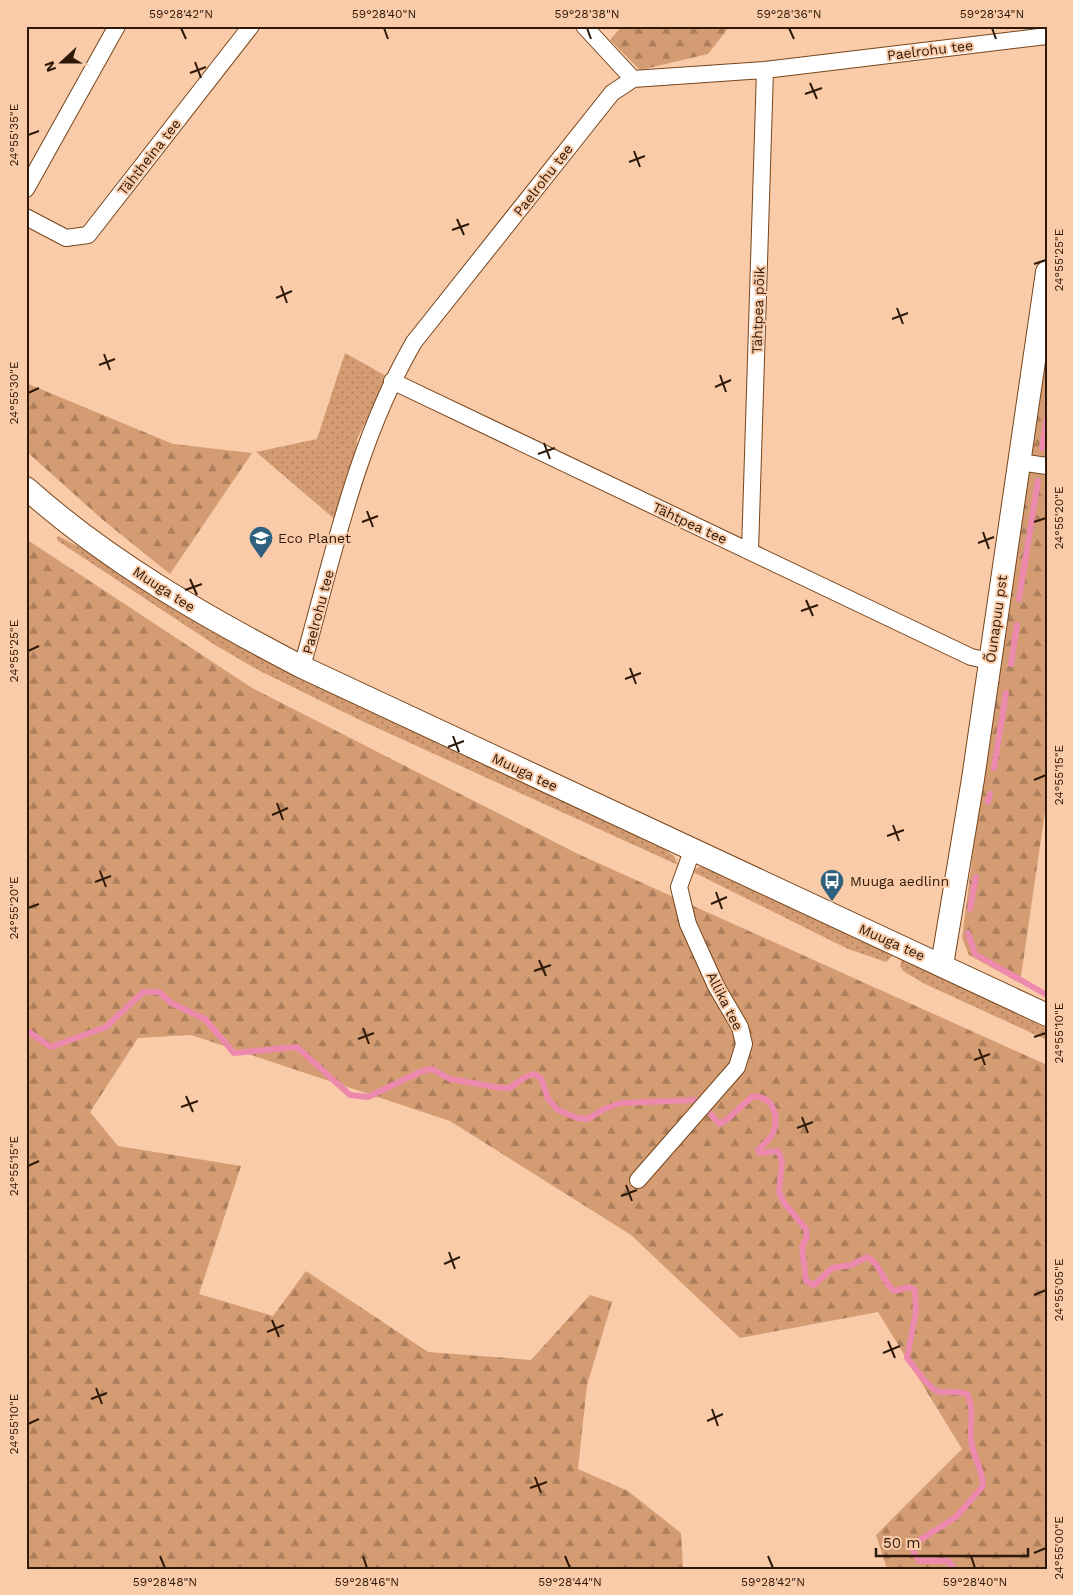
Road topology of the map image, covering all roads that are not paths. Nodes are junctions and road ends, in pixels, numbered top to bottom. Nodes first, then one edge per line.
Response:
1 (117, 26) edge
2 (251, 26) edge
3 (584, 26) edge
4 (1047, 36) edge
5 (765, 70) junction
6 (633, 79) junction
7 (26, 189) edge
8 (26, 217) edge
9 (1047, 272) edge
10 (392, 381) junction
11 (1019, 462) junction
12 (1047, 466) edge
13 (26, 488) edge
14 (750, 551) junction
15 (990, 660) junction
16 (302, 667) junction
17 (692, 851) junction
18 (942, 965) junction
19 (1047, 1015) edge
20 (638, 1180) dead end

1 - 7 street
2 - 8 street, Tähtheina tee
3 - 6 street
4 - 5 street, Paelrohu tee
5 - 6 street, Paelrohu tee
5 - 14 street, Tähtpea põik
6 - 10 street, Paelrohu tee
9 - 11 main road, Õunapuu pst
10 - 14 street, Tähtpea tee
10 - 16 street, Paelrohu tee
11 - 12 street
11 - 15 main road, Õunapuu pst
13 - 16 main road, Muuga tee
14 - 15 street, Tähtpea tee
15 - 18 main road, Õunapuu pst
16 - 17 main road, Muuga tee
17 - 18 main road, Muuga tee
17 - 20 street, Allika tee
18 - 19 main road, Muuga tee

